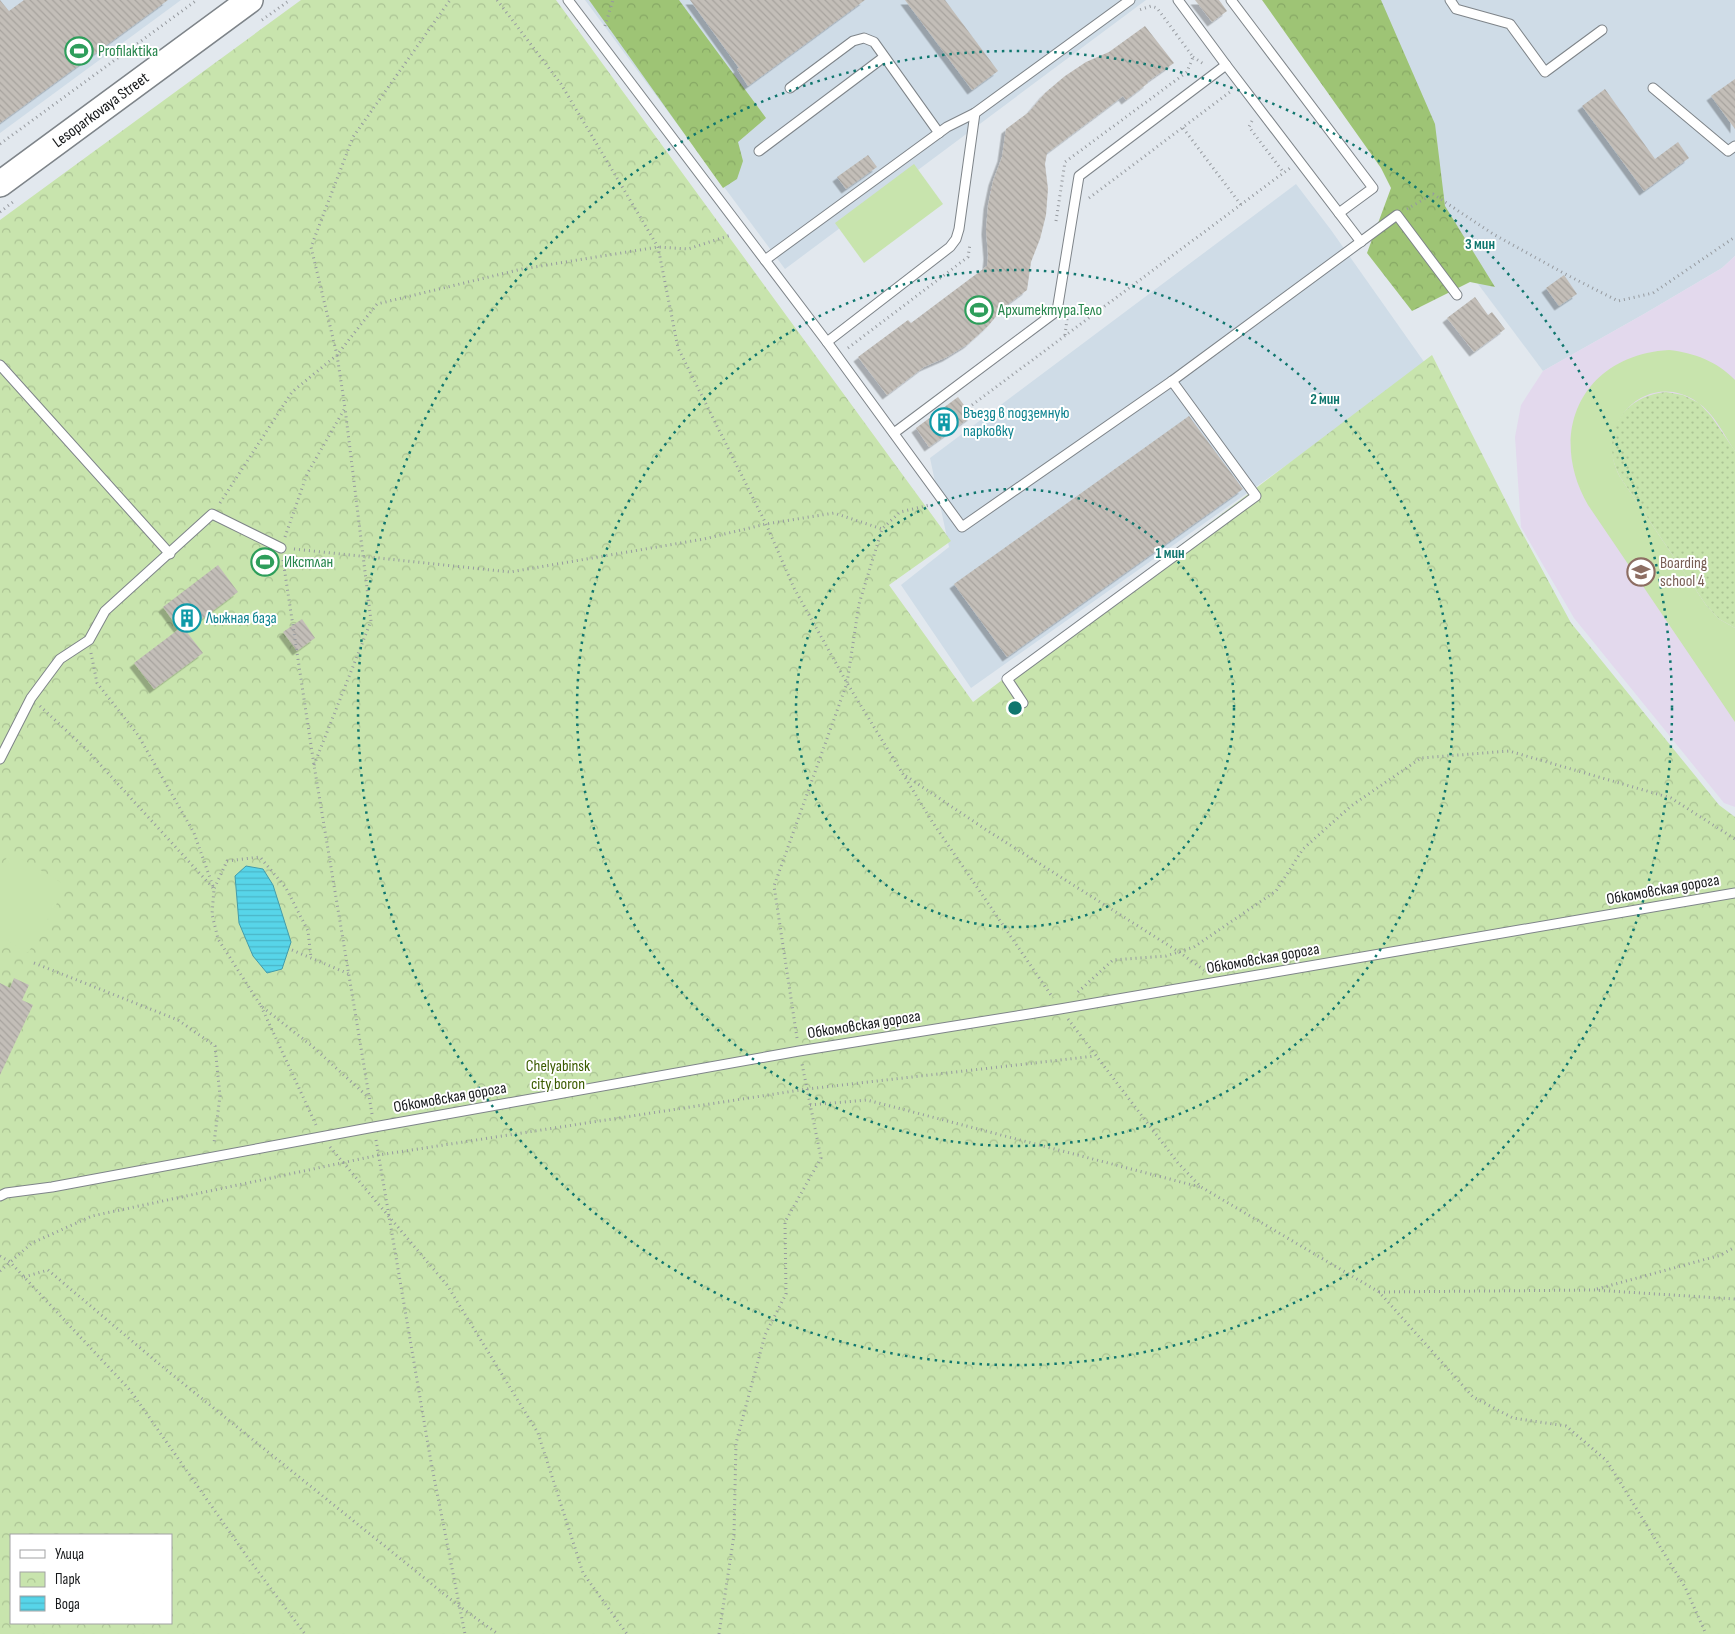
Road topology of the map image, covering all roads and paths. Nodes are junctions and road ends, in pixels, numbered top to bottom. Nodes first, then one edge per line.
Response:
1 (197, 0) edge
2 (250, 0) edge
3 (450, 0) edge
4 (497, 0) edge
5 (568, 0) edge
6 (613, 0) edge
7 (1130, 0) edge
8 (1178, 0) edge
9 (1231, 0) edge
10 (1450, 0) edge
11 (1134, 12) dead end
12 (1602, 30) dead end
13 (599, 42) junction
14 (884, 57) junction
15 (1193, 57) junction
16 (1226, 65) junction
17 (1216, 72) junction
18 (1240, 84) junction
19 (790, 88) dead end
20 (1653, 88) dead end
21 (1230, 92) junction
22 (1236, 99) dead end
23 (974, 113) junction
24 (1252, 120) dead end
25 (1183, 128) junction
26 (939, 133) junction
27 (0, 144) edge
28 (1735, 146) edge
29 (759, 151) dead end
30 (1299, 162) junction
31 (1284, 173) junction
32 (0, 184) edge
33 (1086, 204) dead end
34 (1241, 205) junction
35 (1339, 213) junction
36 (1397, 215) junction
37 (1055, 227) dead end
38 (743, 232) junction
39 (1735, 237) edge
40 (971, 238) dead end
41 (1361, 242) junction
42 (658, 247) junction
43 (765, 260) junction
44 (1458, 295) dead end
45 (1068, 317) dead end
46 (1065, 336) junction
47 (827, 342) junction
48 (337, 355) junction
49 (837, 356) junction
50 (0, 364) edge
51 (1172, 381) junction
52 (345, 408) junction
53 (968, 408) dead end
54 (894, 433) junction
55 (944, 502) junction
56 (212, 514) junction
57 (766, 524) junction
58 (882, 528) junction
59 (281, 548) junction
60 (170, 554) junction
61 (363, 556) junction
62 (89, 640) junction
63 (847, 683) junction
64 (31, 698) junction
65 (1023, 703) dead end
66 (0, 759) edge
67 (314, 765) junction
68 (903, 774) junction
69 (1735, 839) edge
70 (214, 889) junction
71 (1735, 893) edge
72 (292, 950) dead end
73 (1179, 952) junction
74 (311, 958) junction
75 (34, 963) dead end
76 (349, 974) junction
77 (1220, 981) junction
78 (261, 1006) junction
79 (1060, 1009) junction
80 (799, 1051) junction
81 (1096, 1056) junction
82 (807, 1089) junction
83 (369, 1097) junction
84 (810, 1105) junction
85 (374, 1127) junction
86 (322, 1137) junction
87 (379, 1155) junction
88 (211, 1159) junction
89 (344, 1163) junction
90 (1201, 1187) junction
91 (0, 1196) edge
92 (388, 1215) junction
93 (1735, 1246) edge
94 (0, 1256) edge
95 (10, 1262) junction
96 (0, 1271) edge
97 (24, 1277) junction
98 (1594, 1290) junction
99 (1379, 1292) junction
100 (1735, 1298) edge
101 (459, 1606) junction
102 (305, 1634) edge
103 (465, 1634) edge
104 (498, 1634) edge
105 (627, 1634) edge
106 (719, 1634) edge
107 (1706, 1634) edge

1 - 27 path
2 - 32 main road, Lesoparkovaya Street
3 - 48 path
4 - 42 path
5 - 13 lane
6 - 13 path
7 - 23 lane
8 - 16 lane
9 - 35 lane
10 - 12 lane
11 - 15 path
13 - 38 lane
14 - 19 lane
14 - 26 lane
14 - 29 lane
15 - 17 path
15 - 37 path
16 - 17 lane
16 - 18 lane
17 - 21 path
17 - 54 lane
18 - 21 path
18 - 30 lane
20 - 28 lane
21 - 22 path
21 - 25 path
23 - 26 lane
23 - 47 lane
24 - 31 path
25 - 33 path
25 - 34 path
26 - 43 lane
30 - 31 path
30 - 35 lane
31 - 34 path
34 - 46 path
35 - 41 lane
36 - 39 path
36 - 41 lane
36 - 44 lane
38 - 42 path
38 - 43 lane
40 - 49 path
41 - 51 lane
42 - 48 path
42 - 57 path
43 - 47 lane
45 - 46 path
46 - 53 path
47 - 49 lane
48 - 52 path
48 - 56 path
49 - 54 lane
50 - 60 lane
51 - 55 lane
51 - 65 lane
52 - 59 path
52 - 61 path
54 - 55 lane
55 - 58 path
56 - 59 lane
56 - 60 lane
57 - 58 path
57 - 61 path
57 - 63 path
58 - 63 path
59 - 61 path
59 - 67 path
60 - 62 lane
61 - 67 path
62 - 64 lane
62 - 70 path
63 - 68 path
63 - 80 path
64 - 66 lane
64 - 70 path
67 - 76 path
68 - 73 path
68 - 79 path
69 - 73 path
70 - 74 path
70 - 78 path
71 - 77 lane, Обкомовская дорога
72 - 74 path
73 - 77 path
73 - 79 path
74 - 76 path
75 - 88 path
76 - 83 path
77 - 79 lane, Обкомовская дорога
78 - 83 path
78 - 86 path
79 - 80 lane, Обкомовская дорога
79 - 81 path
80 - 82 path
80 - 85 lane, Обкомовская дорога
81 - 82 path
81 - 90 path
82 - 84 path
82 - 87 path
83 - 85 path
84 - 90 path
84 - 106 path
85 - 86 lane, Обкомовская дорога
85 - 87 path
86 - 88 lane, Обкомовская дорога
86 - 89 path
87 - 89 path
87 - 92 path
88 - 91 lane, Обкомовская дорога
89 - 92 path
89 - 95 path
90 - 99 path
92 - 101 path
92 - 105 path
93 - 98 path
94 - 95 path
95 - 96 path
95 - 97 path
97 - 101 path
97 - 102 path
98 - 99 path
98 - 100 path
99 - 107 path
101 - 103 path
101 - 104 path

